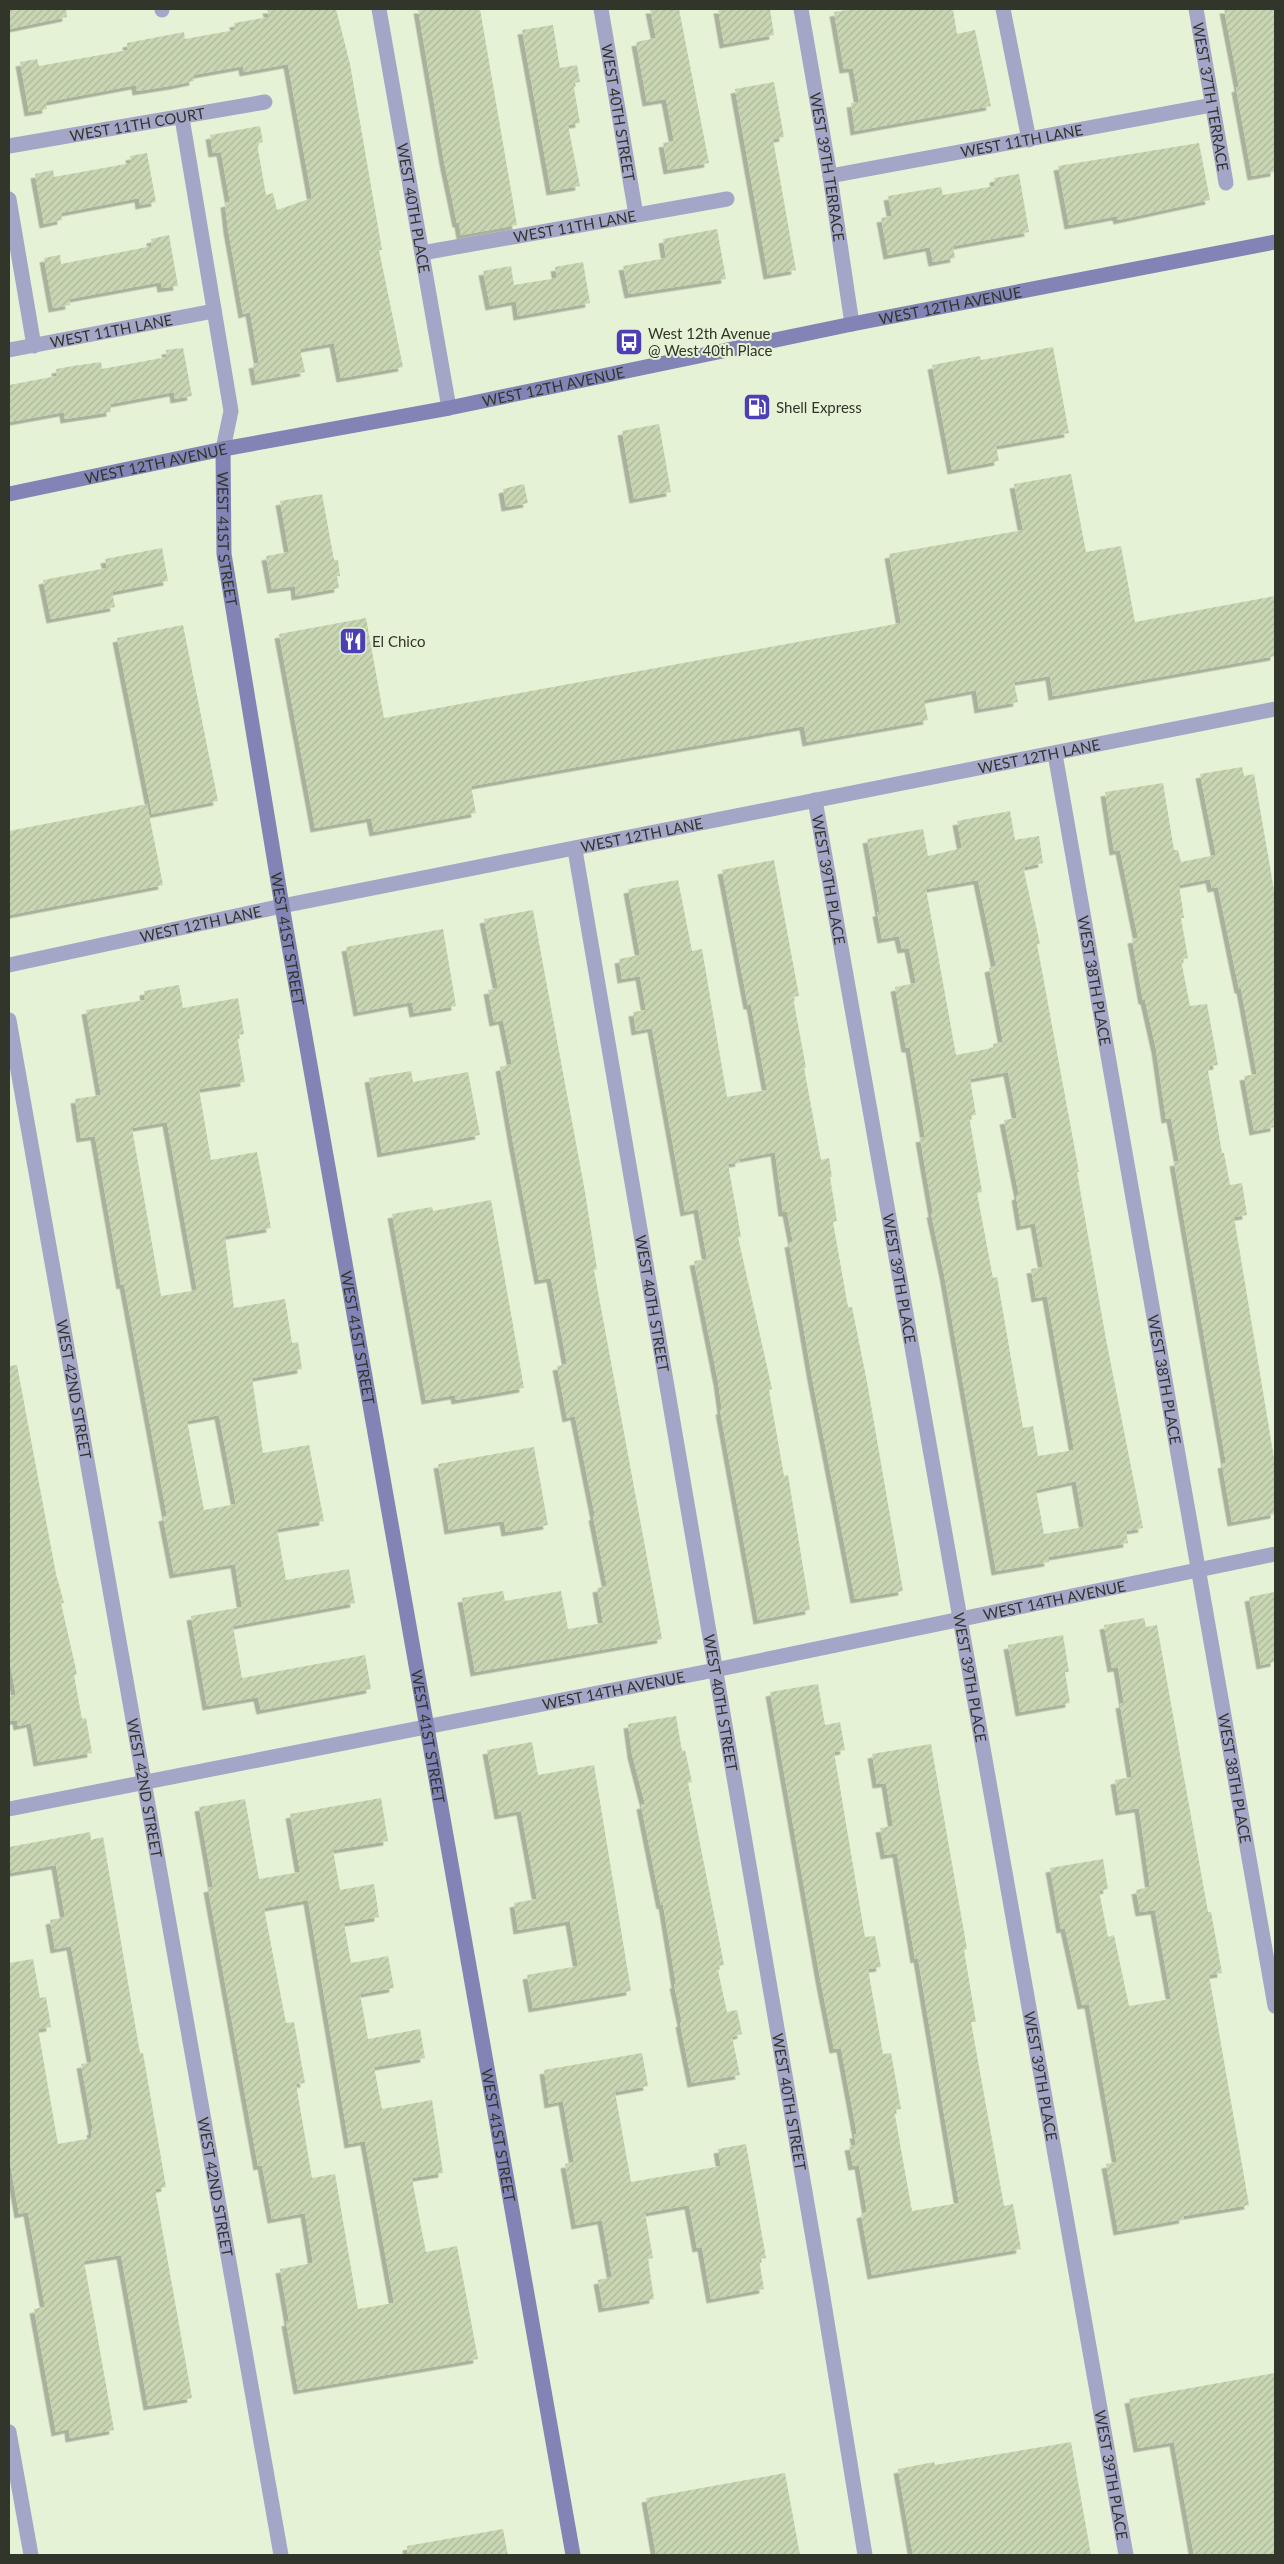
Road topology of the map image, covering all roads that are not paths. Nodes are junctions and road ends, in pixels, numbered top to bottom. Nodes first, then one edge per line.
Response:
1 (379, 9) edge
2 (601, 9) edge
3 (801, 9) edge
4 (1003, 9) edge
5 (1196, 9) edge
6 (265, 102) dead end
7 (1212, 105) junction
8 (182, 118) junction
9 (1029, 140) junction
10 (9, 146) edge
11 (830, 176) junction
12 (1226, 184) dead end
13 (9, 199) edge
14 (728, 199) dead end
15 (636, 215) junction
16 (1275, 242) edge
17 (422, 253) junction
18 (214, 311) junction
19 (852, 324) junction
20 (34, 346) junction
21 (9, 350) edge
22 (449, 408) junction
23 (223, 449) junction
24 (9, 494) edge
25 (1275, 709) edge
26 (1056, 754) junction
27 (815, 800) junction
28 (575, 850) junction
29 (282, 906) junction
30 (9, 965) edge
31 (9, 1020) edge
32 (1275, 1554) edge
33 (1199, 1571) junction
34 (960, 1620) junction
35 (715, 1670) junction
36 (426, 1725) junction
37 (144, 1781) junction
38 (9, 1809) edge
39 (1275, 2006) edge
40 (9, 2432) edge
41 (30, 2555) edge
42 (281, 2555) edge
43 (573, 2555) edge
44 (865, 2555) edge
45 (1126, 2555) edge

1 - 17 street, WEST 40TH PLACE
2 - 15 street, WEST 40TH STREET
3 - 11 street, WEST 39TH TERRACE
4 - 9 street
5 - 7 street, WEST 37TH TERRACE
6 - 8 street, WEST 11TH COURT
7 - 9 street, WEST 11TH LANE
7 - 12 street, WEST 37TH TERRACE
8 - 10 street, WEST 11TH COURT
8 - 18 street, WEST 41ST STREET
9 - 11 street, WEST 11TH LANE
11 - 19 street, WEST 39TH TERRACE
13 - 20 street
14 - 15 street, WEST 11TH LANE
15 - 17 street, WEST 11TH LANE
16 - 19 street, WEST 12TH AVENUE
17 - 22 street, WEST 40TH PLACE
18 - 20 street, WEST 11TH LANE
18 - 23 street, WEST 41ST STREET
19 - 22 street, WEST 12TH AVENUE
20 - 21 street, WEST 11TH LANE
22 - 23 street, WEST 12TH AVENUE
23 - 24 street, WEST 12TH AVENUE
23 - 29 street, WEST 41ST STREET
25 - 26 street, WEST 12TH LANE
26 - 27 street, WEST 12TH LANE
26 - 33 street, WEST 38TH PLACE
27 - 28 street, WEST 12TH LANE
27 - 34 street, WEST 39TH PLACE
28 - 29 street, WEST 12TH LANE
28 - 35 street, WEST 40TH STREET
29 - 30 street, WEST 12TH LANE
29 - 36 street, WEST 41ST STREET
31 - 37 street, WEST 42ND STREET
32 - 33 street, WEST 14TH AVENUE
33 - 34 street, WEST 14TH AVENUE
33 - 39 street, WEST 38TH PLACE
34 - 35 street, WEST 14TH AVENUE
34 - 45 street, WEST 39TH PLACE
35 - 36 street, WEST 14TH AVENUE
35 - 44 street, WEST 40TH STREET
36 - 37 street, WEST 14TH AVENUE
36 - 43 street, WEST 41ST STREET
37 - 38 street, WEST 14TH AVENUE
37 - 42 street, WEST 42ND STREET
40 - 41 street

